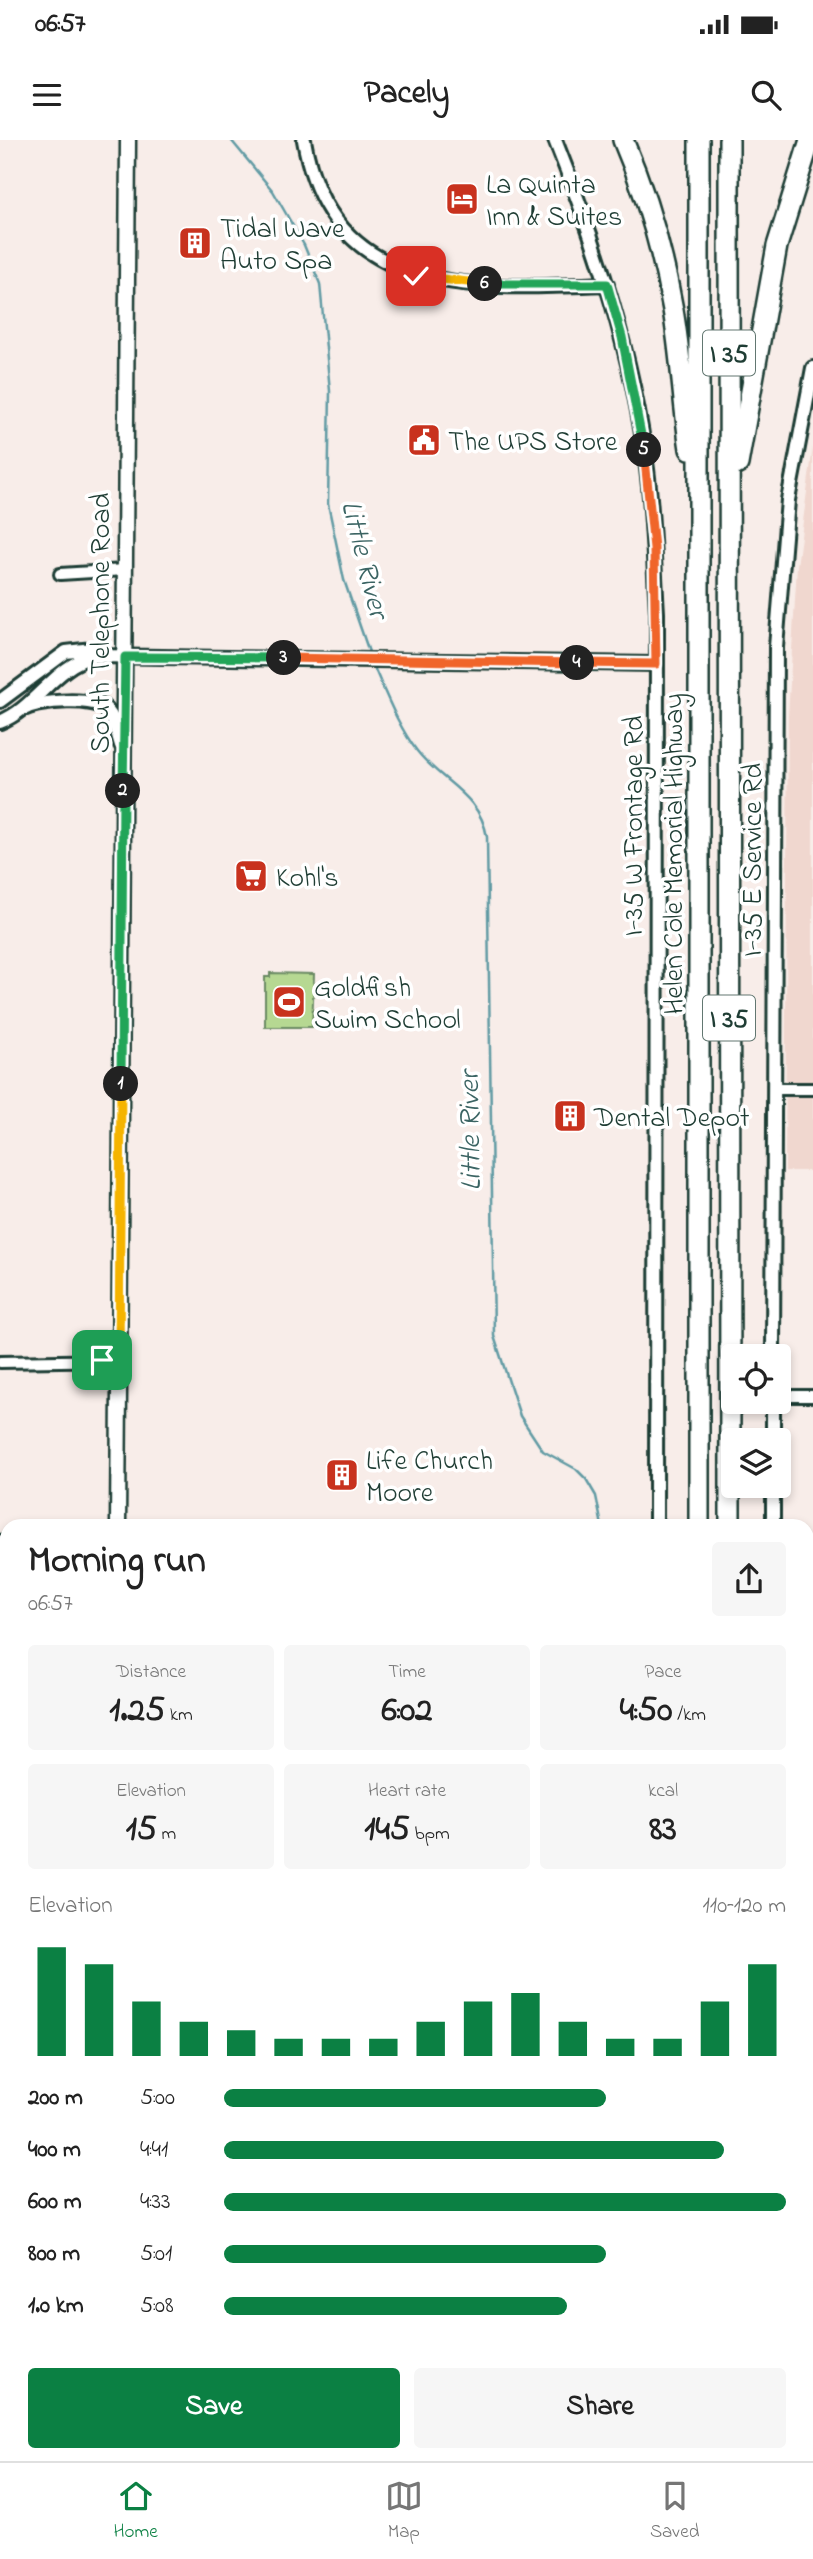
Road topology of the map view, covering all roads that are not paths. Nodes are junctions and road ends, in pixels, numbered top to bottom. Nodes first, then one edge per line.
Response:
1 (128, 140) edge
2 (304, 140) edge
3 (555, 140) edge
4 (623, 140) edge
5 (699, 140) edge
6 (729, 140) edge
7 (810, 140) edge
8 (607, 284) junction
9 (813, 368) edge
10 (700, 510) junction
11 (729, 510) junction
12 (125, 570) junction
13 (61, 574) dead end
14 (125, 657) junction
15 (656, 664) junction
16 (0, 701) edge
17 (19, 711) junction
18 (0, 722) edge
19 (123, 751) junction
20 (774, 1089) junction
21 (813, 1089) edge
22 (773, 1344) edge
23 (119, 1360) junction
24 (0, 1362) edge
25 (791, 1396) edge
26 (813, 1396) edge
27 (773, 1498) edge
28 (118, 1519) edge
29 (656, 1519) edge
30 (699, 1519) edge
31 (730, 1519) edge
32 (773, 1519) edge

1 - 12 main road, South Telephone Road
2 - 8 street
3 - 8 street, I-35 W Frontage Rd
4 - 10 highway
5 - 10 highway, Helen Cole Memorial Highway / I 35
6 - 11 highway, Helen Cole Memorial Highway / I 35
7 - 11 highway
8 - 15 street, I-35 W Frontage Rd
9 - 20 street, I-35 E Service Rd
10 - 30 highway, Helen Cole Memorial Highway / I 35
11 - 31 highway, Helen Cole Memorial Highway / I 35
12 - 13 street
12 - 14 main road, South Telephone Road
14 - 15 street
14 - 16 street
14 - 17 street
14 - 19 main road, South Telephone Road
15 - 29 street, I-35 W Frontage Rd
17 - 18 street
17 - 19 street
19 - 23 main road, South Telephone Road
20 - 21 street
20 - 22 street, I-35 E Service Rd
23 - 24 street
23 - 28 main road, South Telephone Road
25 - 26 street
27 - 32 street

